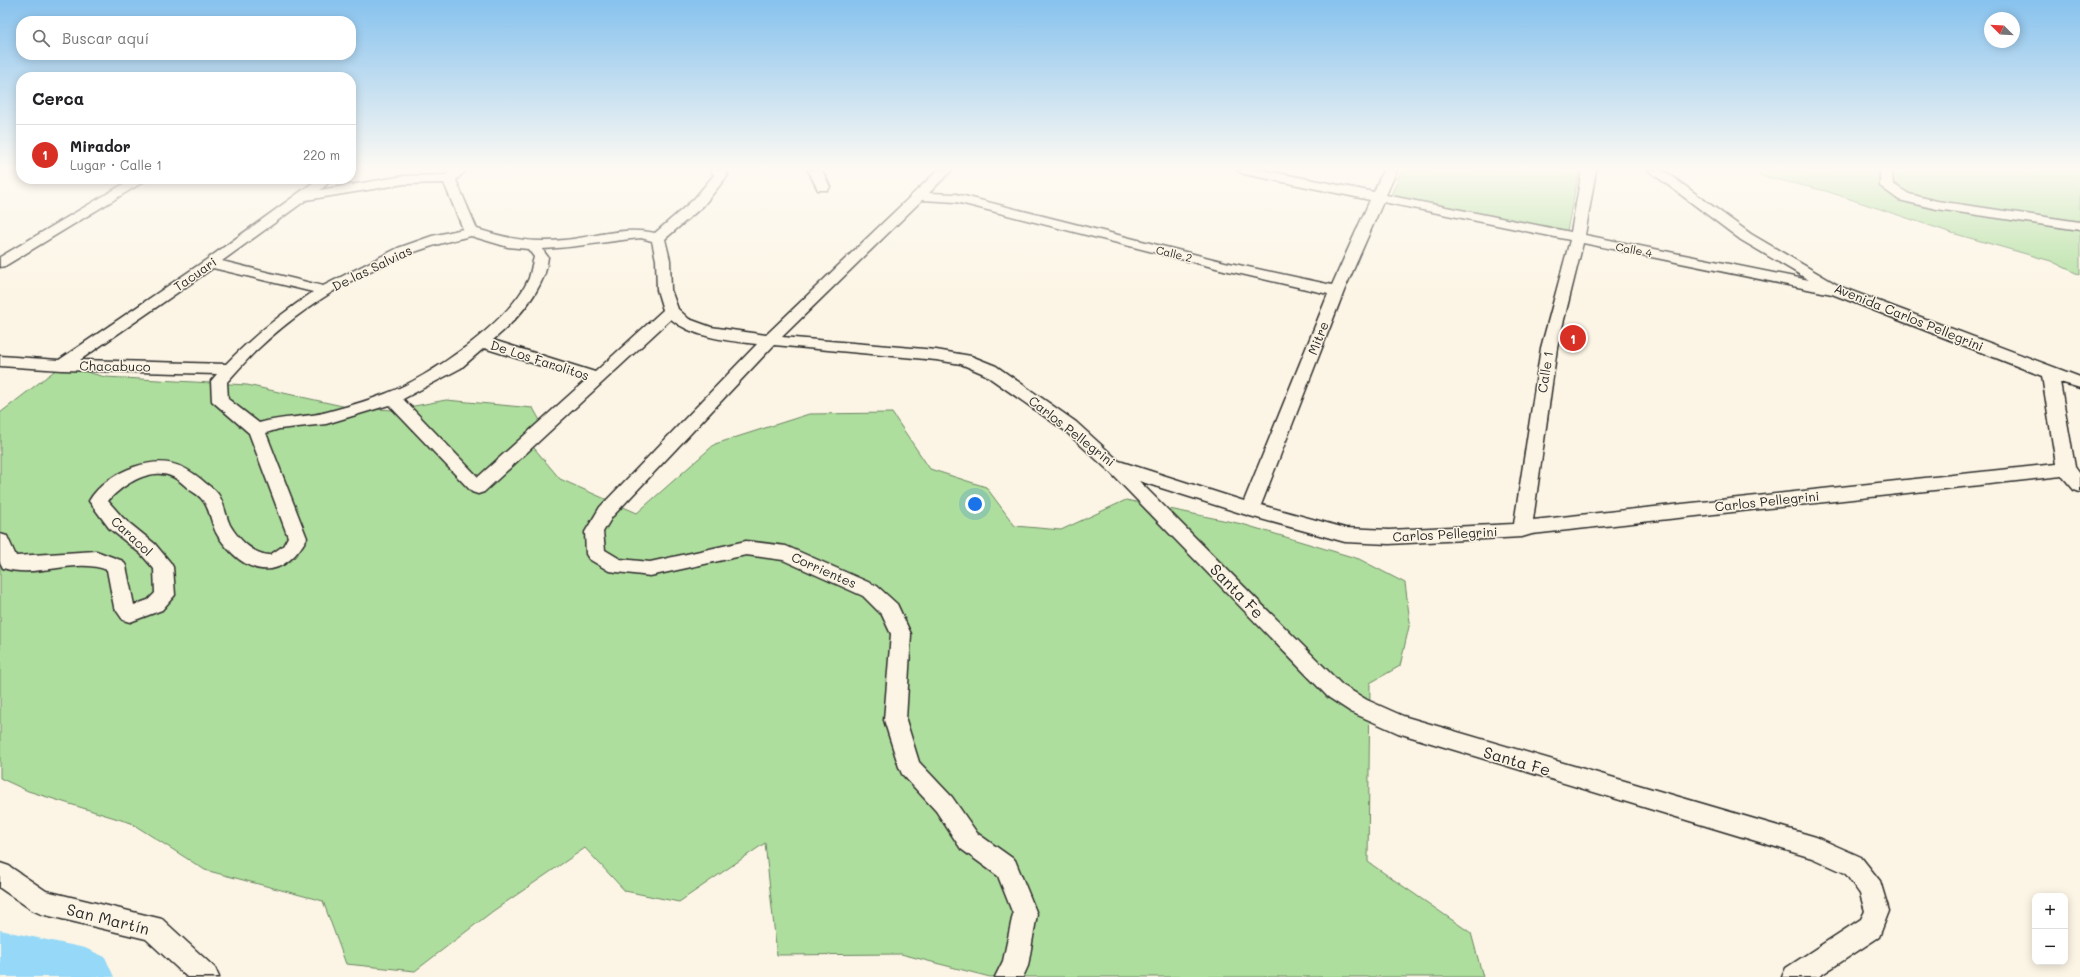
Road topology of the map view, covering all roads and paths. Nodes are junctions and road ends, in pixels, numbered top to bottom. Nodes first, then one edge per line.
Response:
1 (80, 216) edge
2 (276, 216) edge
3 (465, 216) edge
4 (684, 216) edge
5 (897, 216) edge
6 (1025, 216) edge
7 (1369, 216) edge
8 (1463, 216) edge
9 (1581, 216) edge
10 (1718, 216) edge
11 (2012, 216) edge
12 (2080, 226) edge
13 (470, 232) junction
14 (658, 238) junction
15 (1577, 239) junction
16 (532, 246) junction
17 (0, 263) edge
18 (211, 263) junction
19 (1836, 290) junction
20 (325, 291) junction
21 (1337, 291) junction
22 (671, 311) junction
23 (770, 340) junction
24 (482, 342) junction
25 (0, 361) edge
26 (62, 365) junction
27 (230, 369) junction
28 (2050, 374) junction
29 (598, 378) junction
30 (2080, 383) edge
31 (392, 398) junction
32 (256, 430) junction
33 (1113, 465) junction
34 (2066, 469) junction
35 (2080, 486) edge
36 (1250, 509) junction
37 (1522, 530) junction
38 (0, 541) edge
39 (0, 874) edge
40 (206, 977) edge
41 (1008, 977) edge
42 (1795, 977) edge

1 - 17 street
2 - 18 street, Tacuari
3 - 13 street
4 - 14 street
5 - 23 street
6 - 21 street, Calle 2
7 - 21 street, Mitre
8 - 15 street, Calle 4
9 - 15 street, Calle 1
10 - 19 street, Avenida Carlos Pellegrini
11 - 12 street
13 - 16 street, De las Salvias
13 - 20 street, De las Salvias
14 - 16 street, De las Salvias
14 - 22 street
15 - 19 street, Calle 4
15 - 37 street, Calle 1
16 - 24 street
18 - 20 street
18 - 26 street, Tacuari
19 - 28 street, Avenida Carlos Pellegrini
20 - 27 street, De las Salvias
21 - 36 street, Mitre
22 - 23 street, Carlos Pellegrini
22 - 29 street
23 - 33 street, Carlos Pellegrini
23 - 41 street, Corrientes
24 - 29 street, De Los Farolitos
24 - 31 street
25 - 26 street, Chacabuco
26 - 27 street, Chacabuco
27 - 32 street
28 - 30 street, Avenida Carlos Pellegrini
28 - 34 street
29 - 31 street
31 - 32 street
32 - 38 street, Caracol
33 - 36 street, Carlos Pellegrini
33 - 42 street, Santa Fe
34 - 35 street
34 - 37 street, Carlos Pellegrini
36 - 37 street, Carlos Pellegrini
39 - 40 street, San Martín

